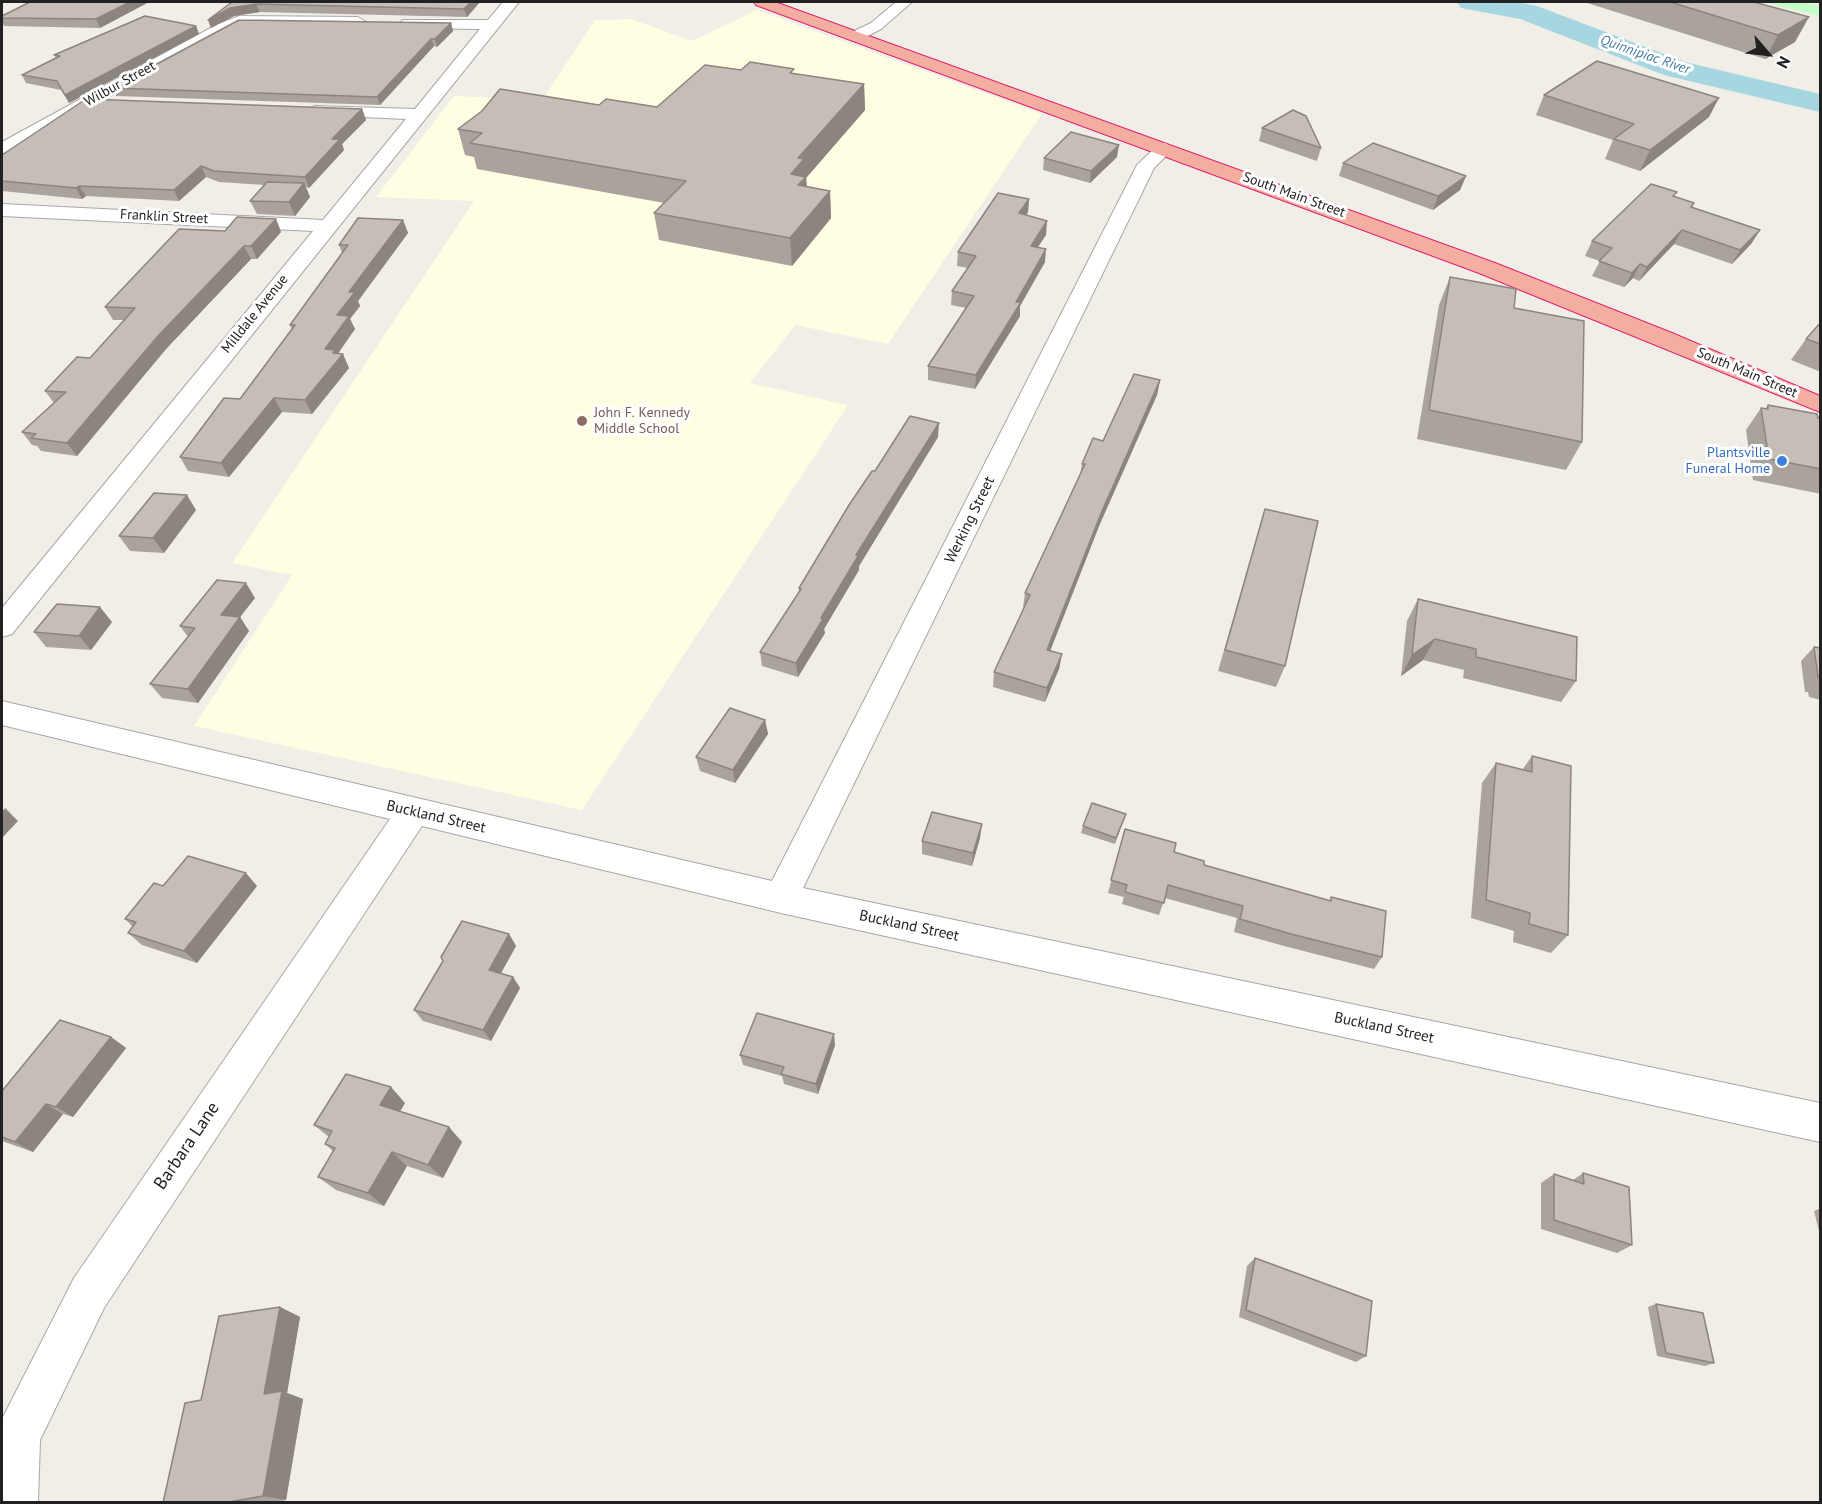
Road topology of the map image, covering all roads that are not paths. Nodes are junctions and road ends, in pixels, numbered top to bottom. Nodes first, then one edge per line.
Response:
1 (510, 2) edge
2 (762, 2) edge
3 (904, 2) edge
4 (491, 25) junction
5 (856, 36) junction
6 (87, 102) junction
7 (122, 103) edge
8 (300, 110) edge
9 (418, 114) junction
10 (1165, 148) junction
11 (2, 149) edge
12 (2, 210) edge
13 (326, 226) junction
14 (1821, 405) edge
15 (2, 627) edge
16 (2, 713) edge
17 (413, 812) junction
18 (782, 898) junction
19 (1821, 1123) edge
20 (14, 1503) edge

1 - 4 street, Milldale Avenue
2 - 5 highway, South Main Street
3 - 5 street
4 - 6 street, Wilbur Street
4 - 9 street, Milldale Avenue
5 - 10 highway, South Main Street
6 - 7 street
6 - 11 street, Wilbur Street
8 - 9 street
9 - 13 street, Milldale Avenue
10 - 14 highway, South Main Street
10 - 18 street, Werking Street
12 - 13 street, Franklin Street
13 - 15 street, Milldale Avenue
16 - 17 street, Buckland Street
17 - 18 street, Buckland Street
17 - 20 street, Barbara Lane
18 - 19 street, Buckland Street

